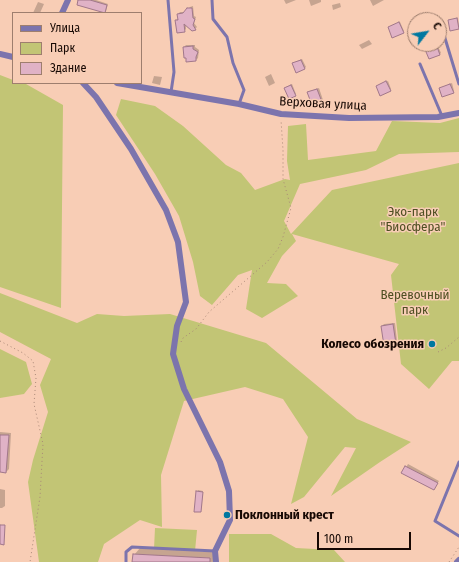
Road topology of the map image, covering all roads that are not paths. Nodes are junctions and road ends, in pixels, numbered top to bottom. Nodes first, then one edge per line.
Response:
1 (68, 0) edge
2 (168, 0) edge
3 (212, 0) edge
4 (62, 12) edge
5 (447, 45) edge
6 (0, 54) edge
7 (12, 57) edge
8 (420, 64) dead end
9 (84, 84) edge
10 (123, 84) edge
11 (459, 84) edge
12 (171, 92) junction
13 (239, 104) junction
14 (459, 112) edge
15 (442, 116) junction
16 (459, 462) edge
17 (459, 536) edge
18 (215, 551) junction
19 (126, 562) edge
20 (216, 562) edge

1 - 4 street
2 - 12 lane
3 - 13 lane
5 - 11 lane
6 - 7 street
8 - 15 lane
9 - 18 street
10 - 12 street, Верховая улица
12 - 13 street, Верховая улица
13 - 15 street, Верховая улица
14 - 15 street, Верховая улица
16 - 17 lane
18 - 19 lane
18 - 20 street

